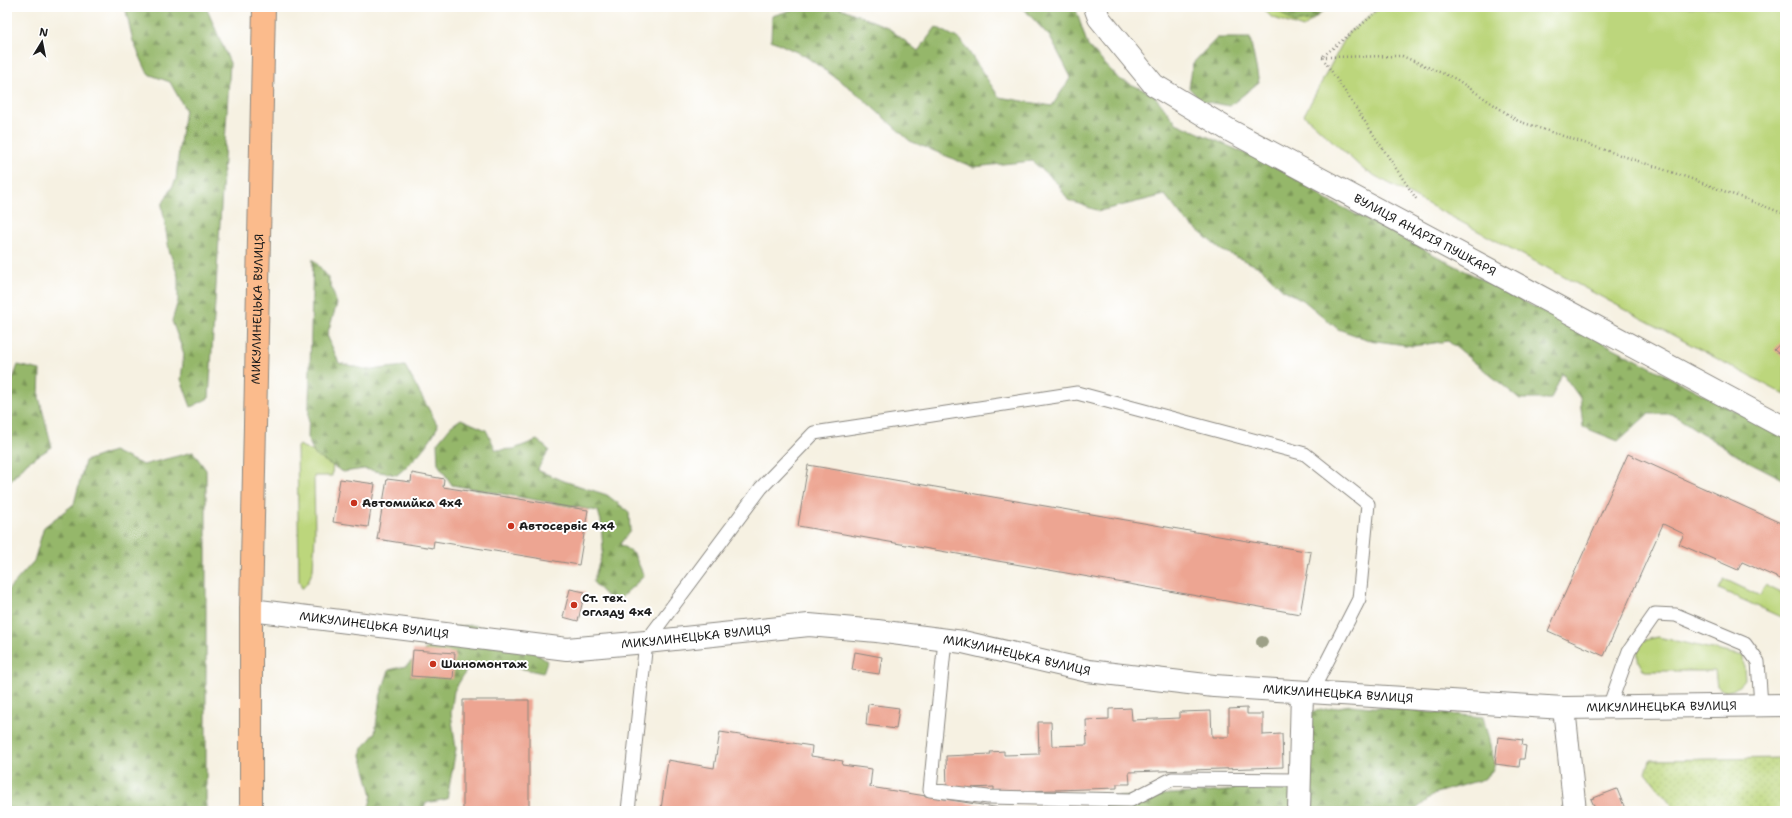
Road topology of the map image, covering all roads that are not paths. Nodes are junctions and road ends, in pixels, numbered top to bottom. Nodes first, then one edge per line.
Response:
1 (264, 7) edge
2 (1095, 7) edge
3 (1785, 428) edge
4 (251, 610) junction
5 (945, 640) junction
6 (646, 642) junction
7 (1307, 692) junction
8 (1785, 705) edge
9 (1761, 706) junction
10 (1609, 707) junction
11 (1564, 708) junction
12 (1300, 780) junction
13 (251, 811) edge
14 (628, 811) edge
15 (1299, 811) edge
16 (1575, 811) edge

1 - 4 highway, МИКУЛИНЕЦЬКА ВУЛИЦЯ
2 - 3 street, ВУЛИЦЯ АНДРІЯ ПУШКАРЯ
4 - 6 street, МИКУЛИНЕЦЬКА ВУЛИЦЯ
4 - 13 highway, МИКУЛИНЕЦЬКА ВУЛИЦЯ
5 - 6 street, МИКУЛИНЕЦЬКА ВУЛИЦЯ
5 - 7 street, МИКУЛИНЕЦЬКА ВУЛИЦЯ
5 - 12 lane
6 - 7 lane
6 - 14 lane
7 - 11 street, МИКУЛИНЕЦЬКА ВУЛИЦЯ
7 - 12 street
8 - 9 street, МИКУЛИНЕЦЬКА ВУЛИЦЯ
9 - 10 street, МИКУЛИНЕЦЬКА ВУЛИЦЯ
9 - 10 lane
10 - 11 street, МИКУЛИНЕЦЬКА ВУЛИЦЯ
11 - 16 street
12 - 15 street

